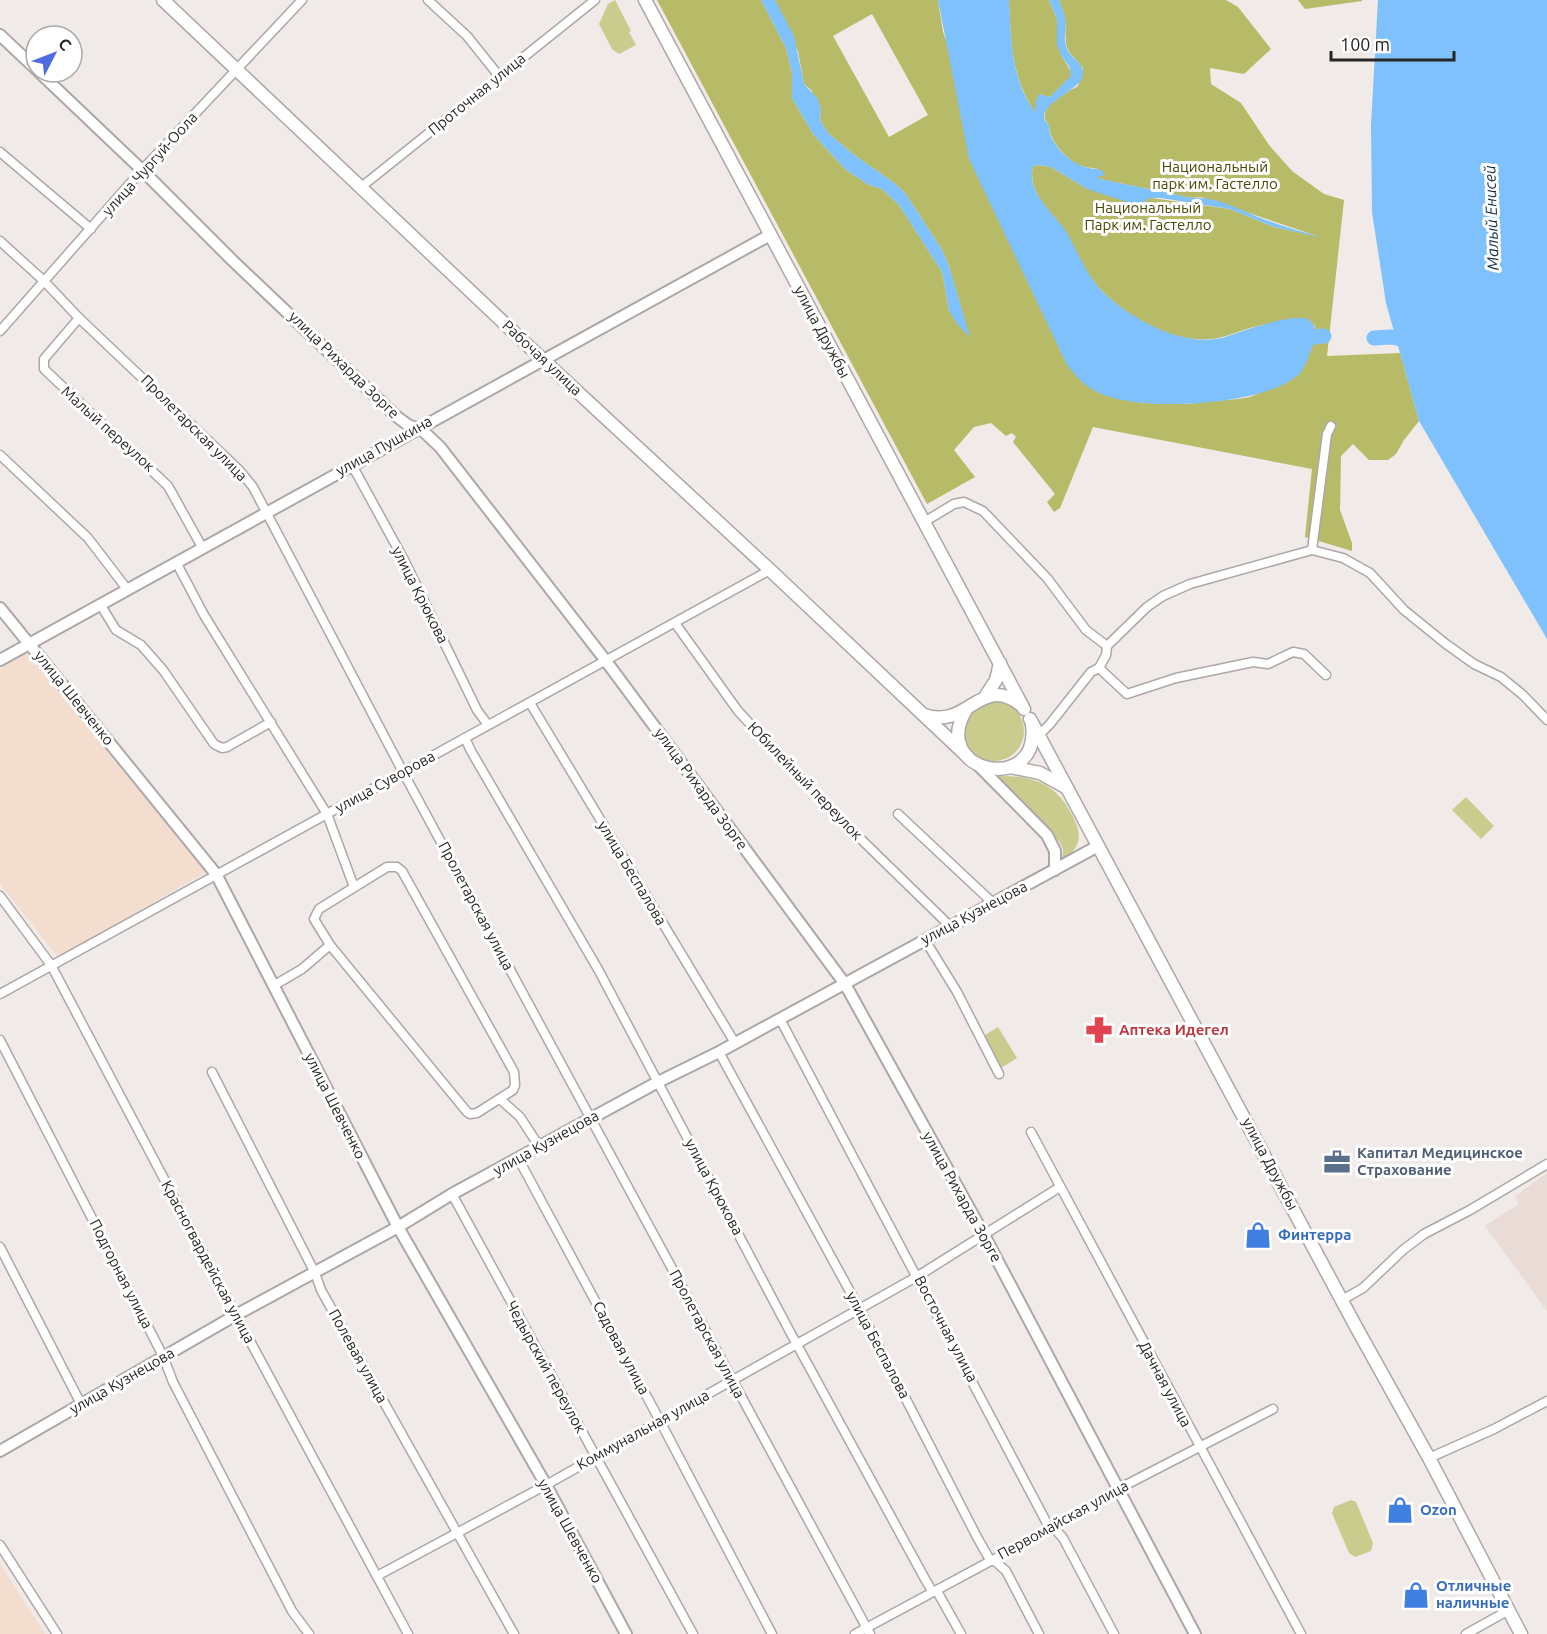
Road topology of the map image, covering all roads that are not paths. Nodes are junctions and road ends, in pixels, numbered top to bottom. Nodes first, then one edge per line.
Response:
1 (163, 0) edge
2 (302, 0) edge
3 (428, 0) edge
4 (595, 0) edge
5 (645, 0) edge
6 (0, 35) edge
7 (24, 58) edge
8 (238, 69) junction
9 (499, 76) junction
10 (51, 84) edge
11 (0, 152) edge
12 (142, 170) junction
13 (360, 188) junction
14 (91, 229) junction
15 (770, 235) junction
16 (0, 241) edge
17 (44, 281) junction
18 (80, 318) junction
19 (0, 331) edge
20 (543, 359) junction
21 (1331, 426) dead end
22 (416, 429) junction
23 (0, 455) edge
24 (352, 465) junction
25 (266, 512) junction
26 (924, 522) junction
27 (202, 547) junction
28 (1312, 549) junction
29 (176, 562) junction
30 (770, 570) junction
31 (128, 589) junction
32 (100, 604) junction
33 (0, 608) edge
34 (675, 623) junction
35 (30, 643) junction
36 (1107, 646) junction
37 (0, 660) edge
38 (606, 661) junction
39 (1000, 663) junction
40 (1099, 668) junction
41 (1326, 675) dead end
42 (985, 697) junction
43 (530, 703) junction
44 (966, 710) junction
45 (1027, 714) junction
46 (923, 715) junction
47 (1547, 720) edge
48 (271, 722) junction
49 (488, 725) junction
50 (465, 738) junction
51 (1035, 739) junction
52 (972, 761) junction
53 (1010, 767) junction
54 (403, 772) junction
55 (1068, 789) junction
56 (327, 813) junction
57 (898, 814) dead end
58 (1098, 846) junction
59 (1054, 870) junction
60 (216, 874) junction
61 (354, 886) junction
62 (0, 896) edge
63 (993, 903) junction
64 (950, 926) junction
65 (925, 940) junction
66 (330, 945) junction
67 (51, 965) junction
68 (845, 984) junction
69 (273, 986) junction
70 (0, 994) edge
71 (780, 1019) junction
72 (0, 1040) edge
73 (735, 1043) junction
74 (719, 1052) junction
75 (212, 1072) dead end
76 (999, 1074) dead end
77 (656, 1083) junction
78 (500, 1099) junction
79 (591, 1118) junction
80 (1030, 1132) dead end
81 (539, 1146) junction
82 (518, 1158) junction
83 (1547, 1164) edge
84 (1060, 1187) junction
85 (452, 1194) junction
86 (398, 1227) junction
87 (984, 1235) junction
88 (0, 1248) edge
89 (315, 1273) junction
90 (918, 1276) junction
91 (1342, 1300) junction
92 (860, 1308) junction
93 (236, 1315) junction
94 (796, 1343) junction
95 (163, 1356) junction
96 (732, 1380) junction
97 (1547, 1401) edge
98 (81, 1404) junction
99 (1273, 1409) dead end
100 (660, 1421) junction
101 (1199, 1447) junction
102 (0, 1451) edge
103 (595, 1456) junction
104 (1429, 1458) junction
105 (546, 1485) junction
106 (1118, 1489) junction
107 (1050, 1528) junction
108 (458, 1533) junction
109 (0, 1545) edge
110 (990, 1560) junction
111 (378, 1575) junction
112 (932, 1591) junction
113 (1509, 1610) junction
114 (868, 1631) edge
115 (57, 1634) edge
116 (309, 1634) edge
117 (408, 1634) edge
118 (514, 1634) edge
119 (626, 1634) edge
120 (693, 1634) edge
121 (772, 1634) edge
122 (855, 1634) edge
123 (961, 1634) edge
124 (1039, 1634) edge
125 (1114, 1634) edge
126 (1195, 1634) edge
127 (1301, 1634) edge
128 (1466, 1634) edge
129 (1521, 1634) edge

1 - 8 main road, Рабочая улица
2 - 8 street, улица Чургуй-Оола
3 - 9 street
4 - 9 street, Проточная улица
5 - 15 main road, улица Дружбы
6 - 7 street, улица Рихарда Зорге
8 - 12 street, улица Чургуй-Оола
8 - 13 main road, Рабочая улица
9 - 13 street, Проточная улица
10 - 12 street, улица Рихарда Зорге
11 - 14 street
12 - 14 street, улица Чургуй-Оола
12 - 22 street, улица Рихарда Зорге
13 - 20 main road, Рабочая улица
14 - 17 street, улица Чургуй-Оола
15 - 20 street, улица Пушкина
15 - 26 main road, улица Дружбы
16 - 17 street, Пролетарская улица
17 - 18 street, Пролетарская улица
17 - 19 street, улица Чургуй-Оола
18 - 25 street, Пролетарская улица
18 - 27 street, Малый переулок
20 - 22 street, улица Пушкина
20 - 30 main road, Рабочая улица
21 - 28 street
22 - 24 street, улица Пушкина
22 - 38 street, улица Рихарда Зорге
23 - 31 street
24 - 25 street, улица Пушкина
24 - 49 street, улица Крюкова
25 - 27 street, улица Пушкина
25 - 54 street, Пролетарская улица
26 - 36 street
26 - 39 main road, улица Дружбы
27 - 29 street, улица Пушкина
28 - 36 street
28 - 47 street
29 - 31 street, улица Пушкина
29 - 48 street
30 - 34 street, улица Суворова
30 - 46 main road, Рабочая улица
31 - 32 street, улица Пушкина
32 - 35 street, улица Пушкина
32 - 48 street
33 - 35 street, улица Шевченко
34 - 38 street, улица Суворова
34 - 64 street, Юбилейный переулок
35 - 37 street, улица Пушкина
35 - 60 street, улица Шевченко
36 - 40 street
38 - 43 street, улица Суворова
38 - 68 street, улица Рихарда Зорге
39 - 42 main road
39 - 45 main road, улица Дружбы
40 - 41 street
40 - 51 street
42 - 44 main road
42 - 45 main road
43 - 49 street, улица Суворова
43 - 73 street, улица Беспалова
44 - 46 main road
44 - 52 main road
45 - 51 main road
46 - 52 main road, Рабочая улица
48 - 56 street
49 - 50 street, улица Суворова
50 - 54 street, улица Суворова
50 - 77 street, улица Крюкова
51 - 53 main road
51 - 55 main road, улица Дружбы
52 - 53 main road
52 - 59 street
53 - 55 main road
54 - 56 street, улица Суворова
54 - 79 street, Пролетарская улица
55 - 58 main road, улица Дружбы
56 - 60 street, улица Суворова
56 - 61 street
57 - 63 street
58 - 59 street, улица Кузнецова
58 - 91 main road, улица Дружбы
59 - 63 street, улица Кузнецова
60 - 67 street, улица Суворова
60 - 69 street, улица Шевченко
61 - 66 street
61 - 78 street
62 - 67 street, Красногвардейская улица
63 - 64 street, улица Кузнецова
64 - 65 street, улица Кузнецова
65 - 68 street, улица Кузнецова
65 - 76 street
66 - 69 street
66 - 78 street
67 - 70 street, улица Суворова
67 - 93 street, Красногвардейская улица
68 - 71 street, улица Кузнецова
68 - 87 street, улица Рихарда Зорге
69 - 86 street, улица Шевченко
71 - 73 street, улица Кузнецова
71 - 90 street, Восточная улица
72 - 95 street, Подгорная улица
73 - 74 street, улица Кузнецова
74 - 77 street, улица Кузнецова
74 - 92 street, улица Беспалова
75 - 89 street, Полевая улица
77 - 79 street, улица Кузнецова
77 - 94 street, улица Крюкова
78 - 81 street
79 - 81 street, улица Кузнецова
79 - 96 street, Пролетарская улица
80 - 84 street, Дачная улица
81 - 82 street, улица Кузнецова
82 - 85 street, улица Кузнецова
82 - 100 street, Садовая улица
83 - 91 street
84 - 87 street, Коммунальная улица
84 - 101 street, Дачная улица
85 - 86 street, улица Кузнецова
85 - 103 street, Чедырский переулок
86 - 89 street, улица Кузнецова
86 - 105 street, улица Шевченко
87 - 90 street, Коммунальная улица
87 - 106 street, улица Рихарда Зорге
88 - 98 street
89 - 93 street, улица Кузнецова
89 - 108 street, Полевая улица
90 - 92 street, Коммунальная улица
90 - 107 street, Восточная улица
91 - 104 main road, улица Дружбы
92 - 94 street, Коммунальная улица
92 - 110 street, улица Беспалова
93 - 95 street, улица Кузнецова
93 - 111 street, Красногвардейская улица
94 - 96 street, Коммунальная улица
94 - 112 street, улица Крюкова
95 - 98 street, улица Кузнецова
95 - 116 street, Подгорная улица
96 - 100 street, Коммунальная улица
96 - 114 street, Пролетарская улица
97 - 104 street
98 - 102 street, улица Кузнецова
99 - 101 street, Первомайская улица
100 - 103 street, Коммунальная улица
100 - 121 street, Садовая улица
101 - 106 street, Первомайская улица
101 - 127 street, Дачная улица
103 - 105 street, Коммунальная улица
103 - 120 street, Чедырский переулок
104 - 113 main road, улица Дружбы
105 - 108 street, Коммунальная улица
105 - 119 street, улица Шевченко
106 - 107 street, Первомайская улица
106 - 126 street, улица Рихарда Зорге
107 - 110 street, Первомайская улица
107 - 125 street, Восточная улица
108 - 111 street, Коммунальная улица
108 - 118 street, Полевая улица
109 - 115 street
110 - 112 street, Первомайская улица
110 - 124 street, улица Беспалова
111 - 117 street, Красногвардейская улица
112 - 114 street, Первомайская улица
112 - 123 street, улица Крюкова
113 - 128 street
113 - 129 main road, улица Дружбы
114 - 122 street, Первомайская улица

